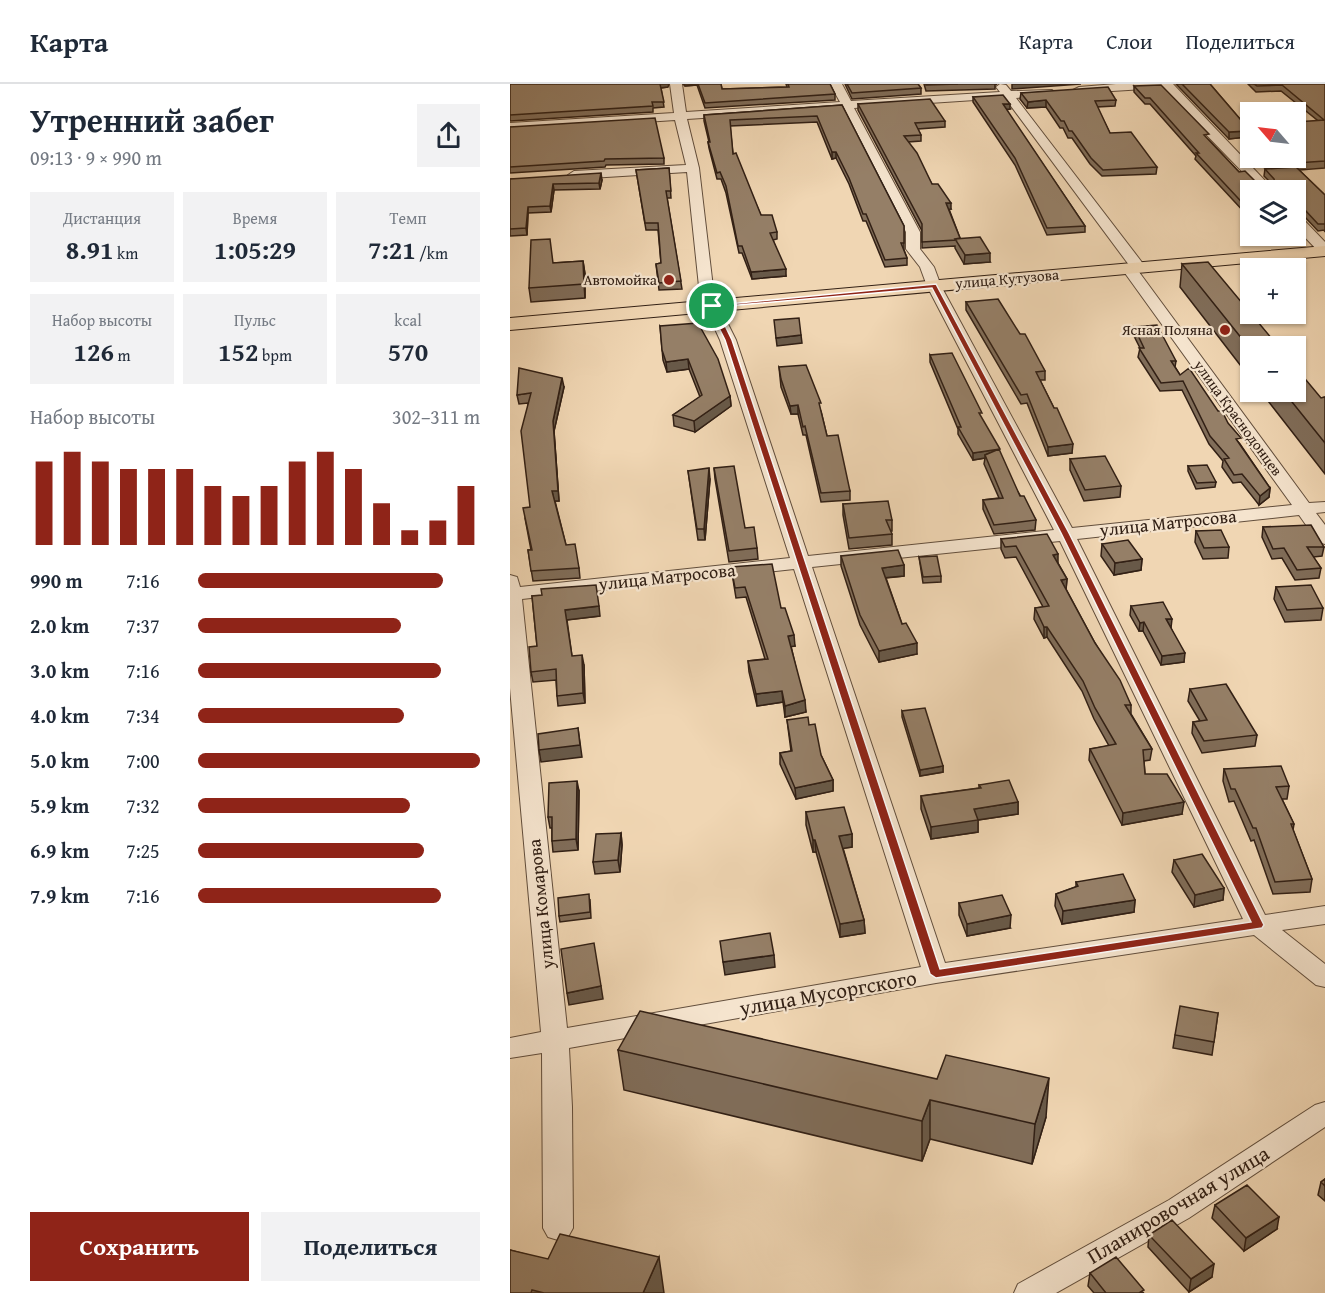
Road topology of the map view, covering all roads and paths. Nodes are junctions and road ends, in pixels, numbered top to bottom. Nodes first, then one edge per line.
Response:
1 (676, 84) edge
2 (837, 84) edge
3 (1165, 84) edge
4 (1004, 89) edge
5 (847, 105) junction
6 (680, 116) junction
7 (510, 127) edge
8 (693, 168) junction
9 (556, 176) edge
10 (1257, 180) edge
11 (1306, 231) edge
12 (1325, 251) edge
13 (1134, 268) junction
14 (934, 286) junction
15 (712, 306) junction
16 (510, 324) edge
17 (1325, 507) edge
18 (1304, 510) junction
19 (1065, 533) junction
20 (1325, 538) edge
21 (801, 563) junction
22 (510, 581) edge
23 (510, 594) edge
24 (1325, 915) edge
25 (1258, 925) junction
26 (936, 974) junction
27 (1325, 978) edge
28 (555, 1041) junction
29 (510, 1048) edge
30 (1325, 1113) edge
31 (558, 1228) dead end
32 (1029, 1293) edge

1 - 6 street
2 - 5 street
3 - 4 street
3 - 10 street
4 - 5 street
4 - 13 street, улица Краснодонцев
5 - 6 street
5 - 14 street
6 - 7 street
6 - 8 street
8 - 9 street
8 - 15 street
11 - 12 street
12 - 13 main road, улица Кутузова
13 - 14 main road, улица Кутузова
13 - 18 street, улица Краснодонцев
14 - 15 main road, улица Кутузова
14 - 19 street
15 - 16 main road, улица Кутузова
15 - 21 street
17 - 18 street, улица Матросова
18 - 19 street, улица Матросова
18 - 20 street, улица Краснодонцев
19 - 21 street, улица Матросова
19 - 25 street
21 - 23 street, улица Матросова
21 - 26 street
22 - 23 street, улица Комарова
23 - 28 street, улица Комарова
24 - 25 street, улица Мусоргского
25 - 26 street, улица Мусоргского
25 - 27 street
26 - 28 street, улица Мусоргского
28 - 29 street, улица Мусоргского
28 - 31 street, улица Комарова
30 - 32 street, Планировочная улица

